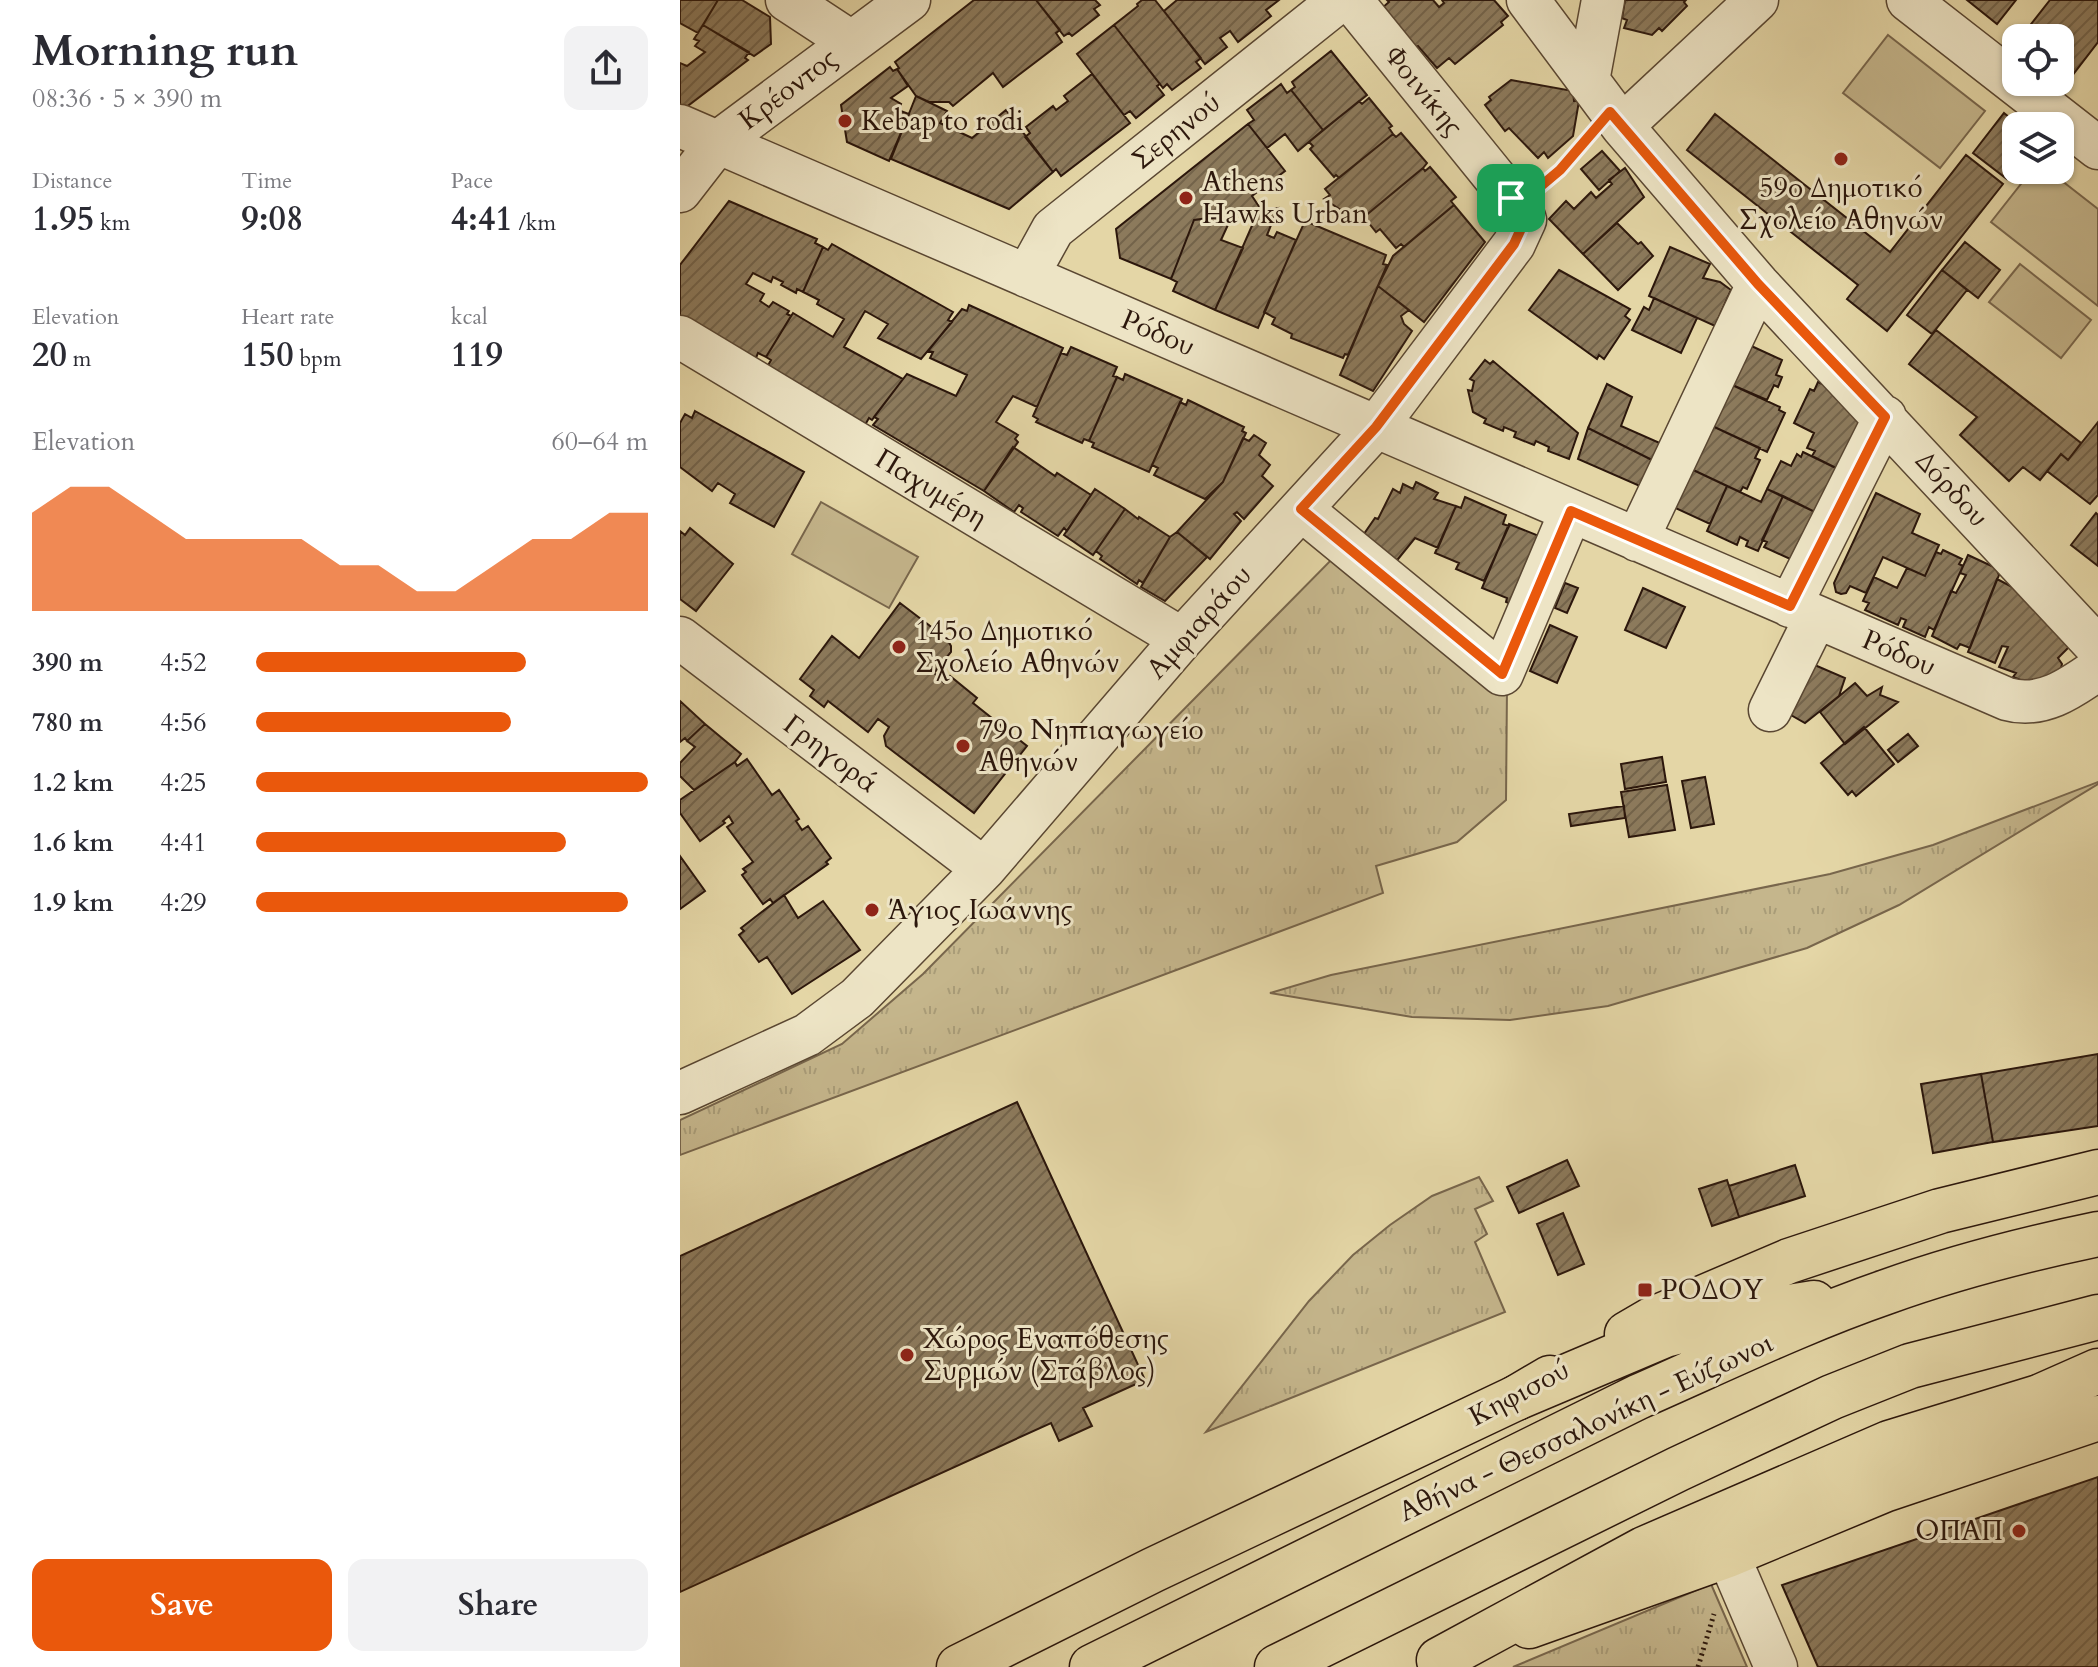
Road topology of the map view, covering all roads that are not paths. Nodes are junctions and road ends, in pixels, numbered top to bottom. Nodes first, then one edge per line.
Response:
1 (787, 0) edge
2 (909, 0) edge
3 (1340, 0) edge
4 (1351, 0) edge
5 (1528, 0) edge
6 (1603, 0) edge
7 (1757, 0) edge
8 (1908, 0) edge
9 (851, 42) junction
10 (1606, 106) junction
11 (680, 126) edge
12 (718, 142) junction
13 (2098, 148) edge
14 (680, 191) edge
15 (1518, 209) joint
16 (1027, 276) junction
17 (1758, 284) junction
18 (680, 337) edge
19 (1885, 417) junction
20 (1376, 427) junction
21 (1301, 509) junction
22 (1571, 511) junction
23 (1637, 540) junction
24 (1803, 611) junction
25 (1182, 639) junction
26 (2098, 648) edge
27 (686, 653) edge
28 (2098, 669) edge
29 (1770, 710) dead end
30 (984, 869) junction
31 (680, 1093) edge
32 (2098, 1172) edge
33 (2098, 1234) edge
34 (1884, 1292) junction
35 (2098, 1317) edge
36 (2098, 1371) edge
37 (1516, 1398) junction
38 (2098, 1418) edge
39 (1728, 1555) junction
40 (1435, 1665) edge
41 (959, 1667) edge
42 (1092, 1667) edge
43 (1277, 1667) edge
44 (1776, 1667) edge

1 - 9 street
2 - 9 street, Κρέοντος
3 - 16 street, Σερηνού
4 - 15 street, Φοινίκης
5 - 10 street, Δόρδου
6 - 10 street
7 - 10 street
8 - 13 street
9 - 12 street, Κρέοντος
10 - 17 street, Δόρδου
11 - 12 street, Ρόδου
12 - 14 street, Κρέοντος
12 - 16 street, Ρόδου
15 - 20 street, Αμφιαράου
16 - 20 street, Ρόδου
17 - 19 street, Δόρδου
17 - 23 street
18 - 25 street, Παχυμέρη
19 - 24 street
19 - 26 street, Δόρδου
20 - 21 street, Αμφιαράου
20 - 22 street, Ρόδου
21 - 22 street
21 - 25 street, Αμφιαράου
22 - 23 street, Ρόδου
23 - 24 street, Ρόδου
24 - 28 street, Ρόδου
24 - 29 street
25 - 30 street, Αμφιαράου
27 - 30 street, Γρηγορά
30 - 31 street, Αμφιαράου
32 - 37 main road, Κηφισού
33 - 34 main road, Αθήνα - Θεσσαλονίκη - Εύζωνοι
34 - 37 main road
34 - 42 main road, Αθήνα - Θεσσαλονίκη - Εύζωνοι
35 - 43 main road
36 - 40 main road
37 - 41 main road, Κηφισού
38 - 39 main road
39 - 40 main road
39 - 44 street

